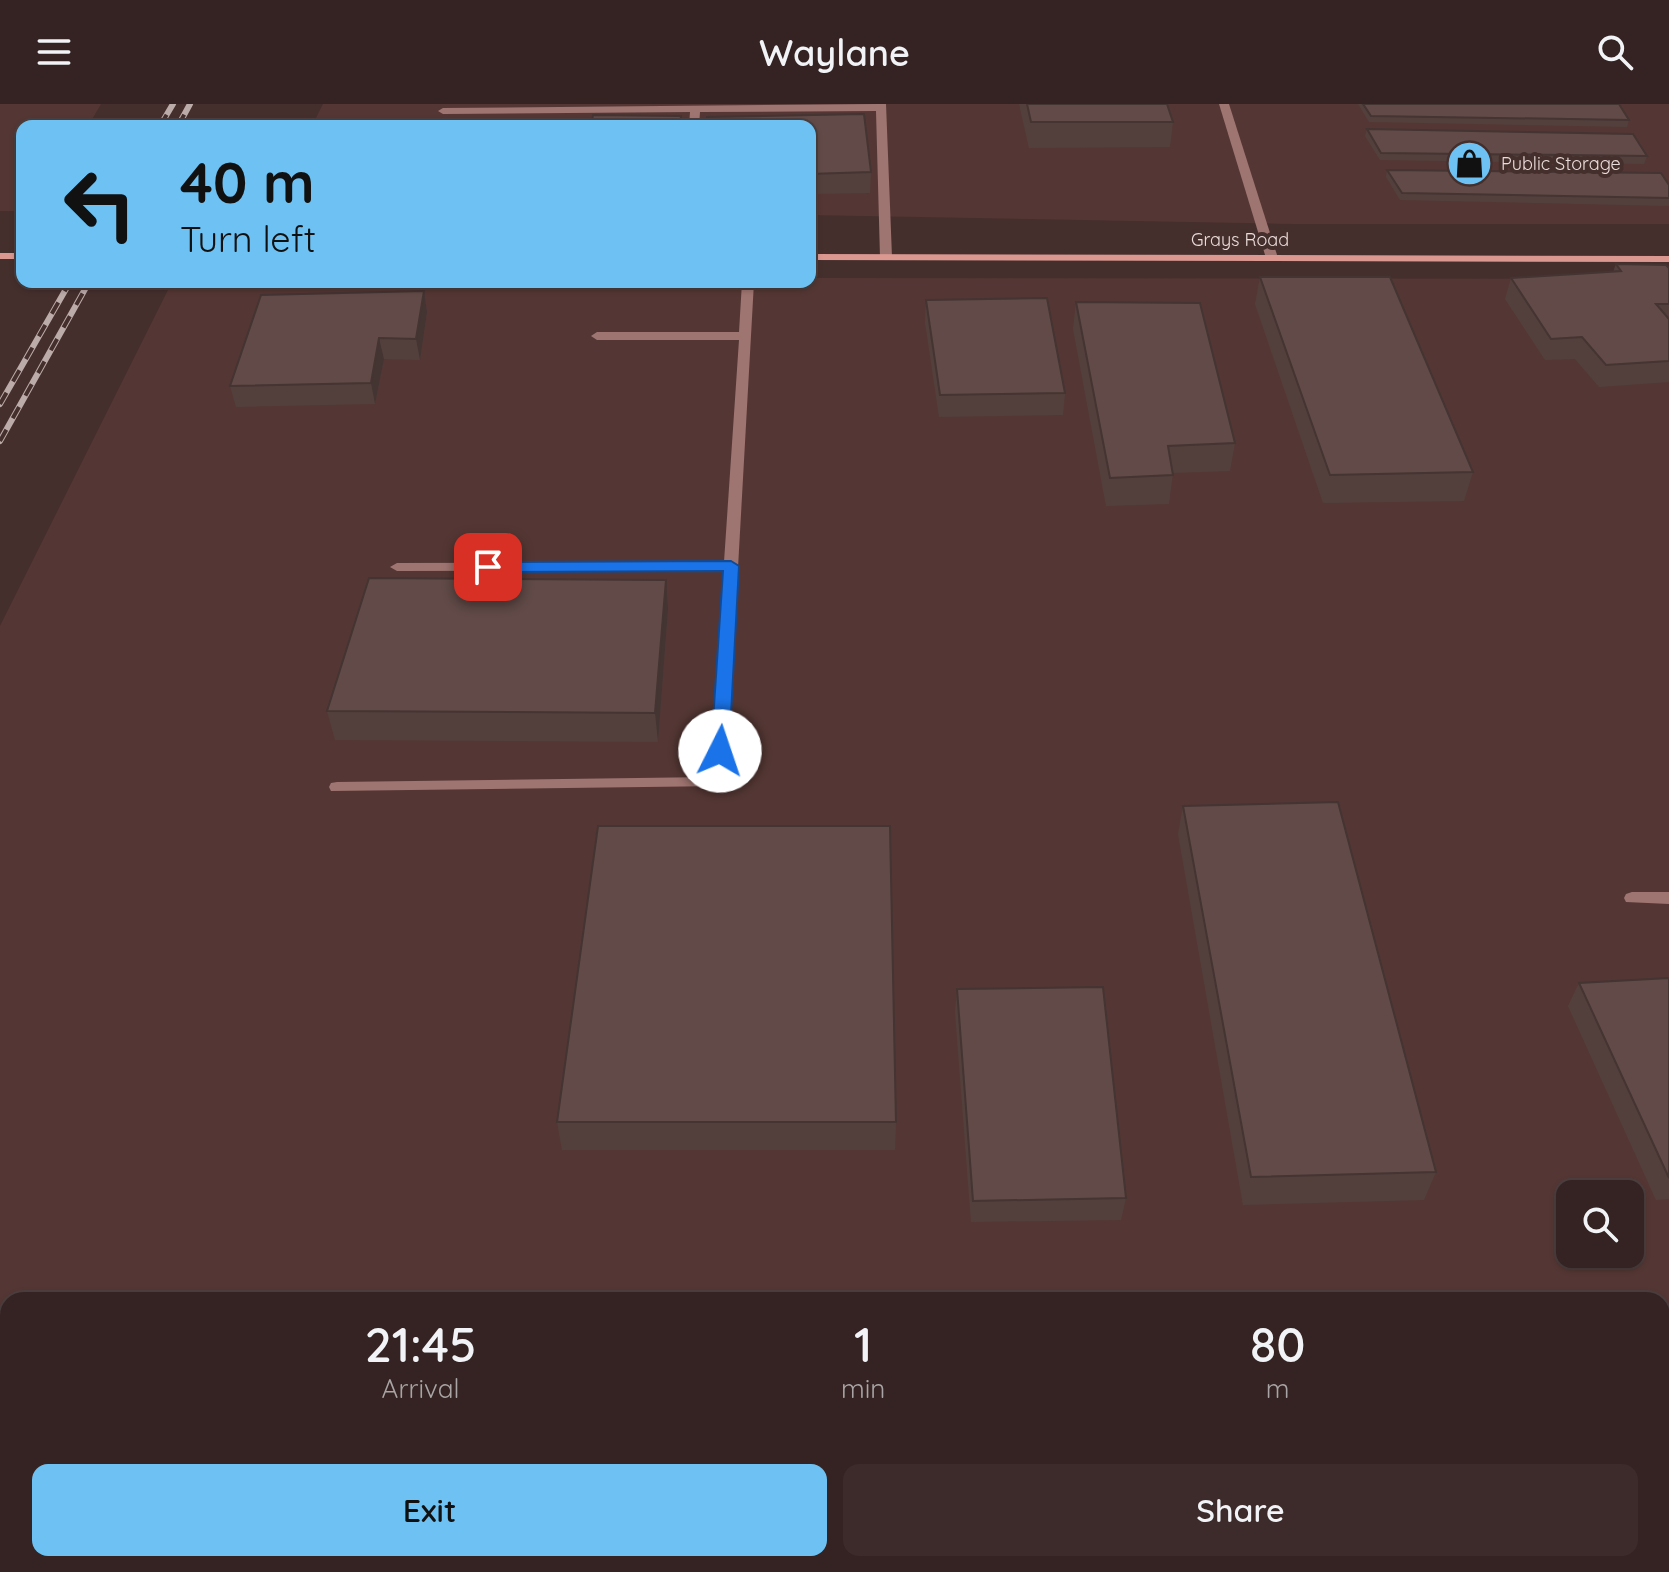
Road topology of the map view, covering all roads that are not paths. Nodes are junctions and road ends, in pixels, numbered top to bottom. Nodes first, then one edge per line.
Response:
1 (1224, 104) edge
2 (881, 106) edge
3 (585, 107) edge
4 (695, 109) junction
5 (443, 111) dead end
6 (694, 120) edge
7 (816, 257) edge
8 (886, 257) junction
9 (1272, 258) junction
10 (1664, 259) edge
11 (1669, 273) edge
12 (748, 288) edge
13 (597, 336) dead end
14 (745, 336) junction
15 (731, 566) junction
16 (397, 567) dead end
17 (337, 787) dead end
18 (1632, 898) dead end
19 (1669, 898) edge

1 - 9 street
2 - 4 street
2 - 8 street
3 - 4 street
3 - 5 street
4 - 6 street
7 - 8 street, Grays Road
8 - 9 street, Grays Road
9 - 10 street, Grays Road
10 - 11 street
12 - 14 street
13 - 14 street
14 - 15 street
15 - 16 street
15 - 17 street
18 - 19 street

